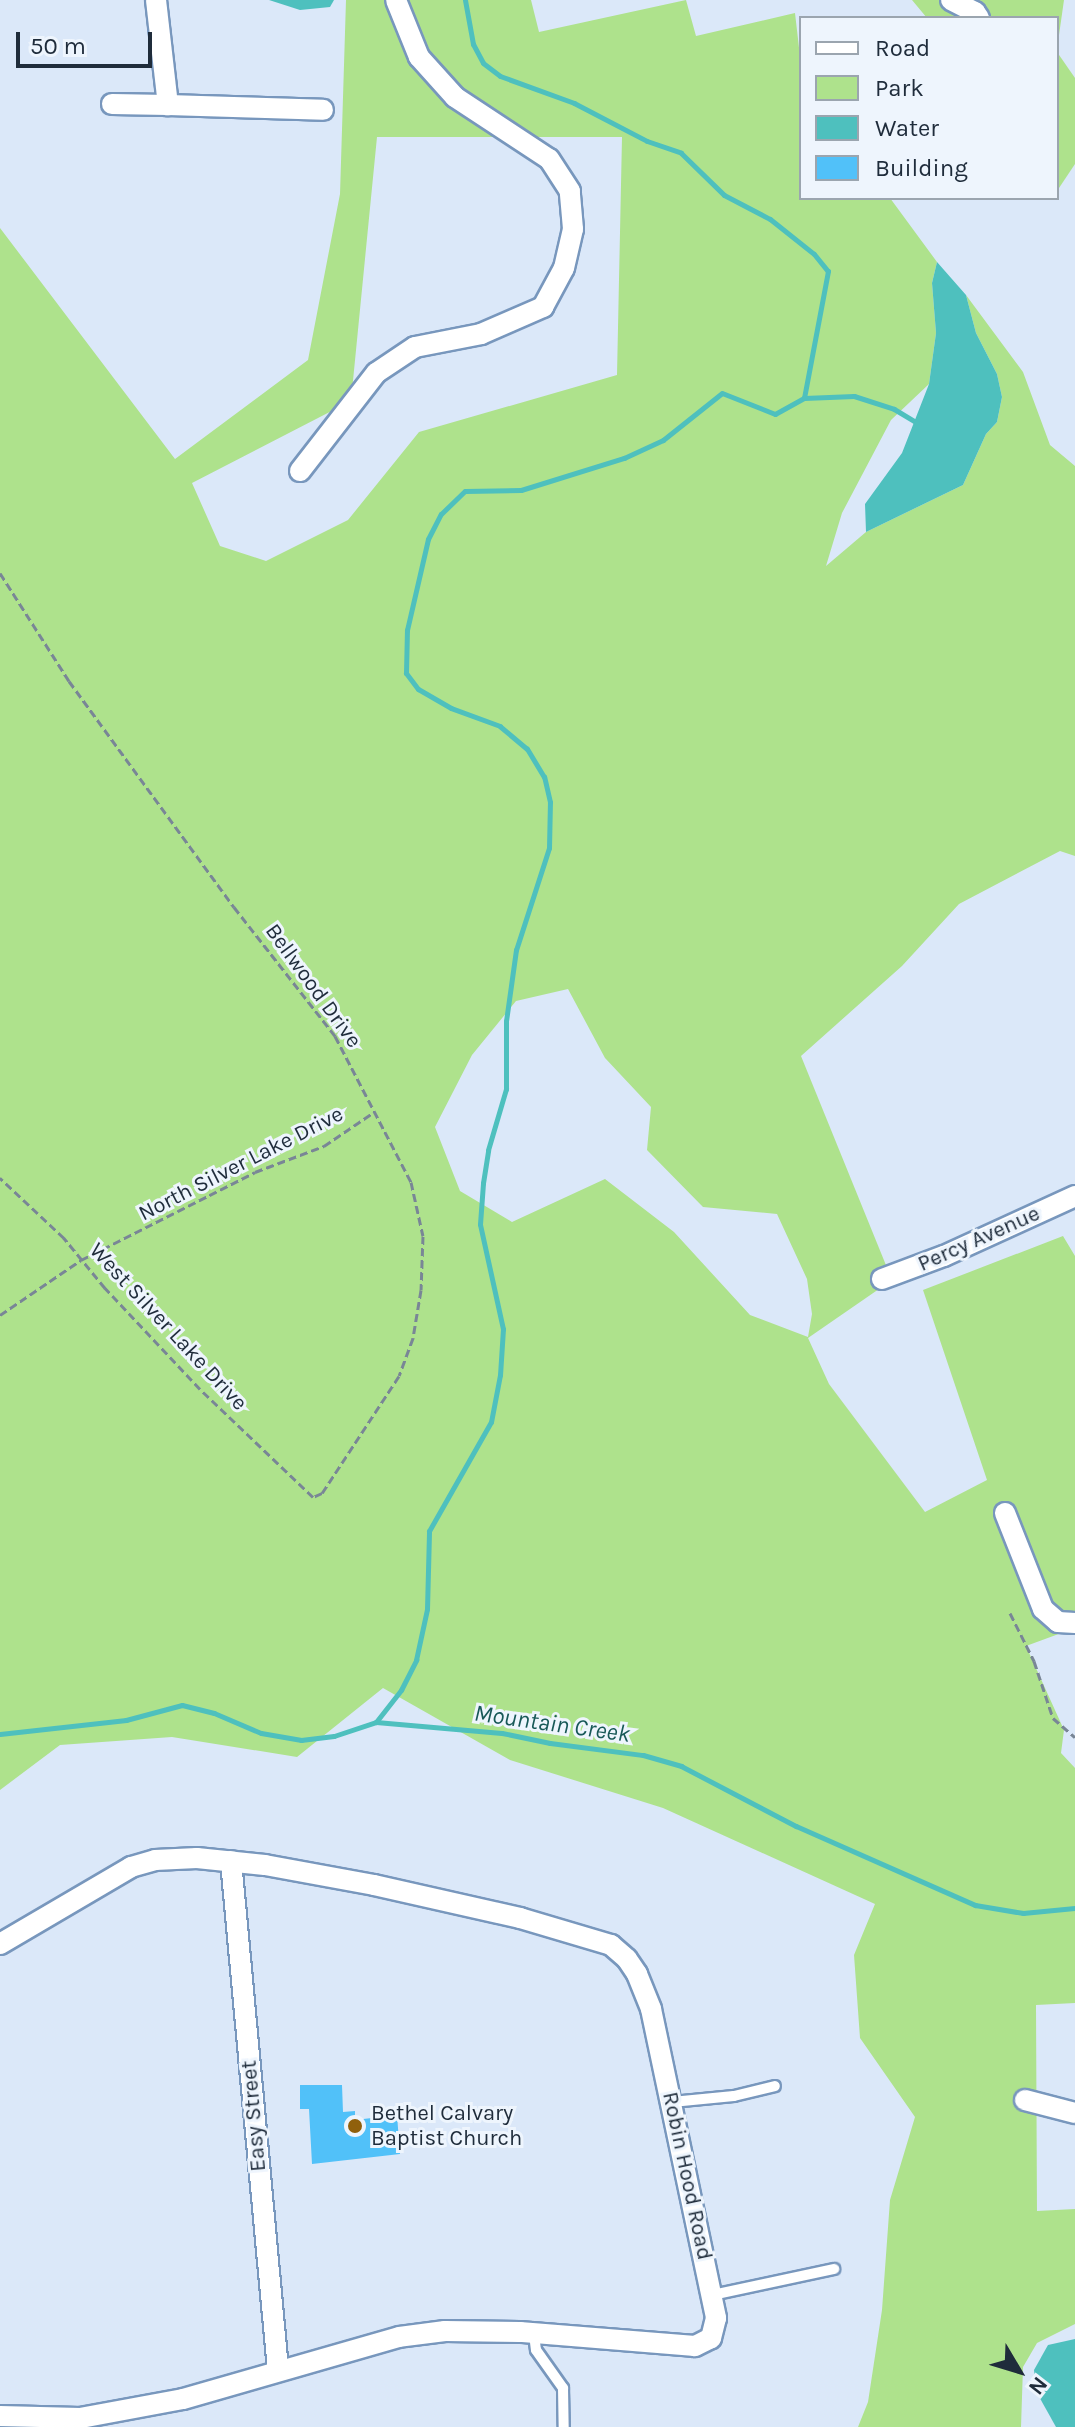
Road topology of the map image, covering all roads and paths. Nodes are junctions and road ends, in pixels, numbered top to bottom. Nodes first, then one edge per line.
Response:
1 (156, 0) edge
2 (396, 0) edge
3 (951, 0) edge
4 (978, 16) edge
5 (112, 104) dead end
6 (168, 105) junction
7 (323, 110) dead end
8 (300, 471) dead end
9 (0, 573) edge
10 (372, 1113) junction
11 (0, 1178) edge
12 (1075, 1196) edge
13 (81, 1260) junction
14 (882, 1279) dead end
15 (0, 1315) edge
16 (313, 1497) joint
17 (1005, 1513) dead end
18 (1010, 1613) dead end
19 (1075, 1623) edge
20 (1075, 1737) edge
21 (231, 1861) junction
22 (0, 1944) edge
23 (775, 2086) dead end
24 (1025, 2100) dead end
25 (672, 2102) junction
26 (1075, 2113) edge
27 (834, 2269) dead end
28 (712, 2295) junction
29 (534, 2334) junction
30 (278, 2370) junction
31 (0, 2416) edge
32 (564, 2427) edge

1 - 6 street
2 - 8 street
3 - 4 street
5 - 6 street
6 - 7 street
9 - 10 path, Bellwood Drive
10 - 13 path, North Silver Lake Drive
10 - 16 path, Bellwood Drive
11 - 13 path, West Silver Lake Drive
12 - 14 street, Percy Avenue
13 - 15 path, North Silver Lake Drive
13 - 16 path, West Silver Lake Drive
17 - 19 street
18 - 20 path
21 - 22 street, Robin Hood Road
21 - 25 street, Robin Hood Road
21 - 30 street, Easy Street
23 - 25 lane
24 - 26 street
25 - 28 street, Robin Hood Road
27 - 28 lane
28 - 29 street, Robin Hood Road
29 - 30 street, Robin Hood Road
29 - 32 lane
30 - 31 street, Robin Hood Road

